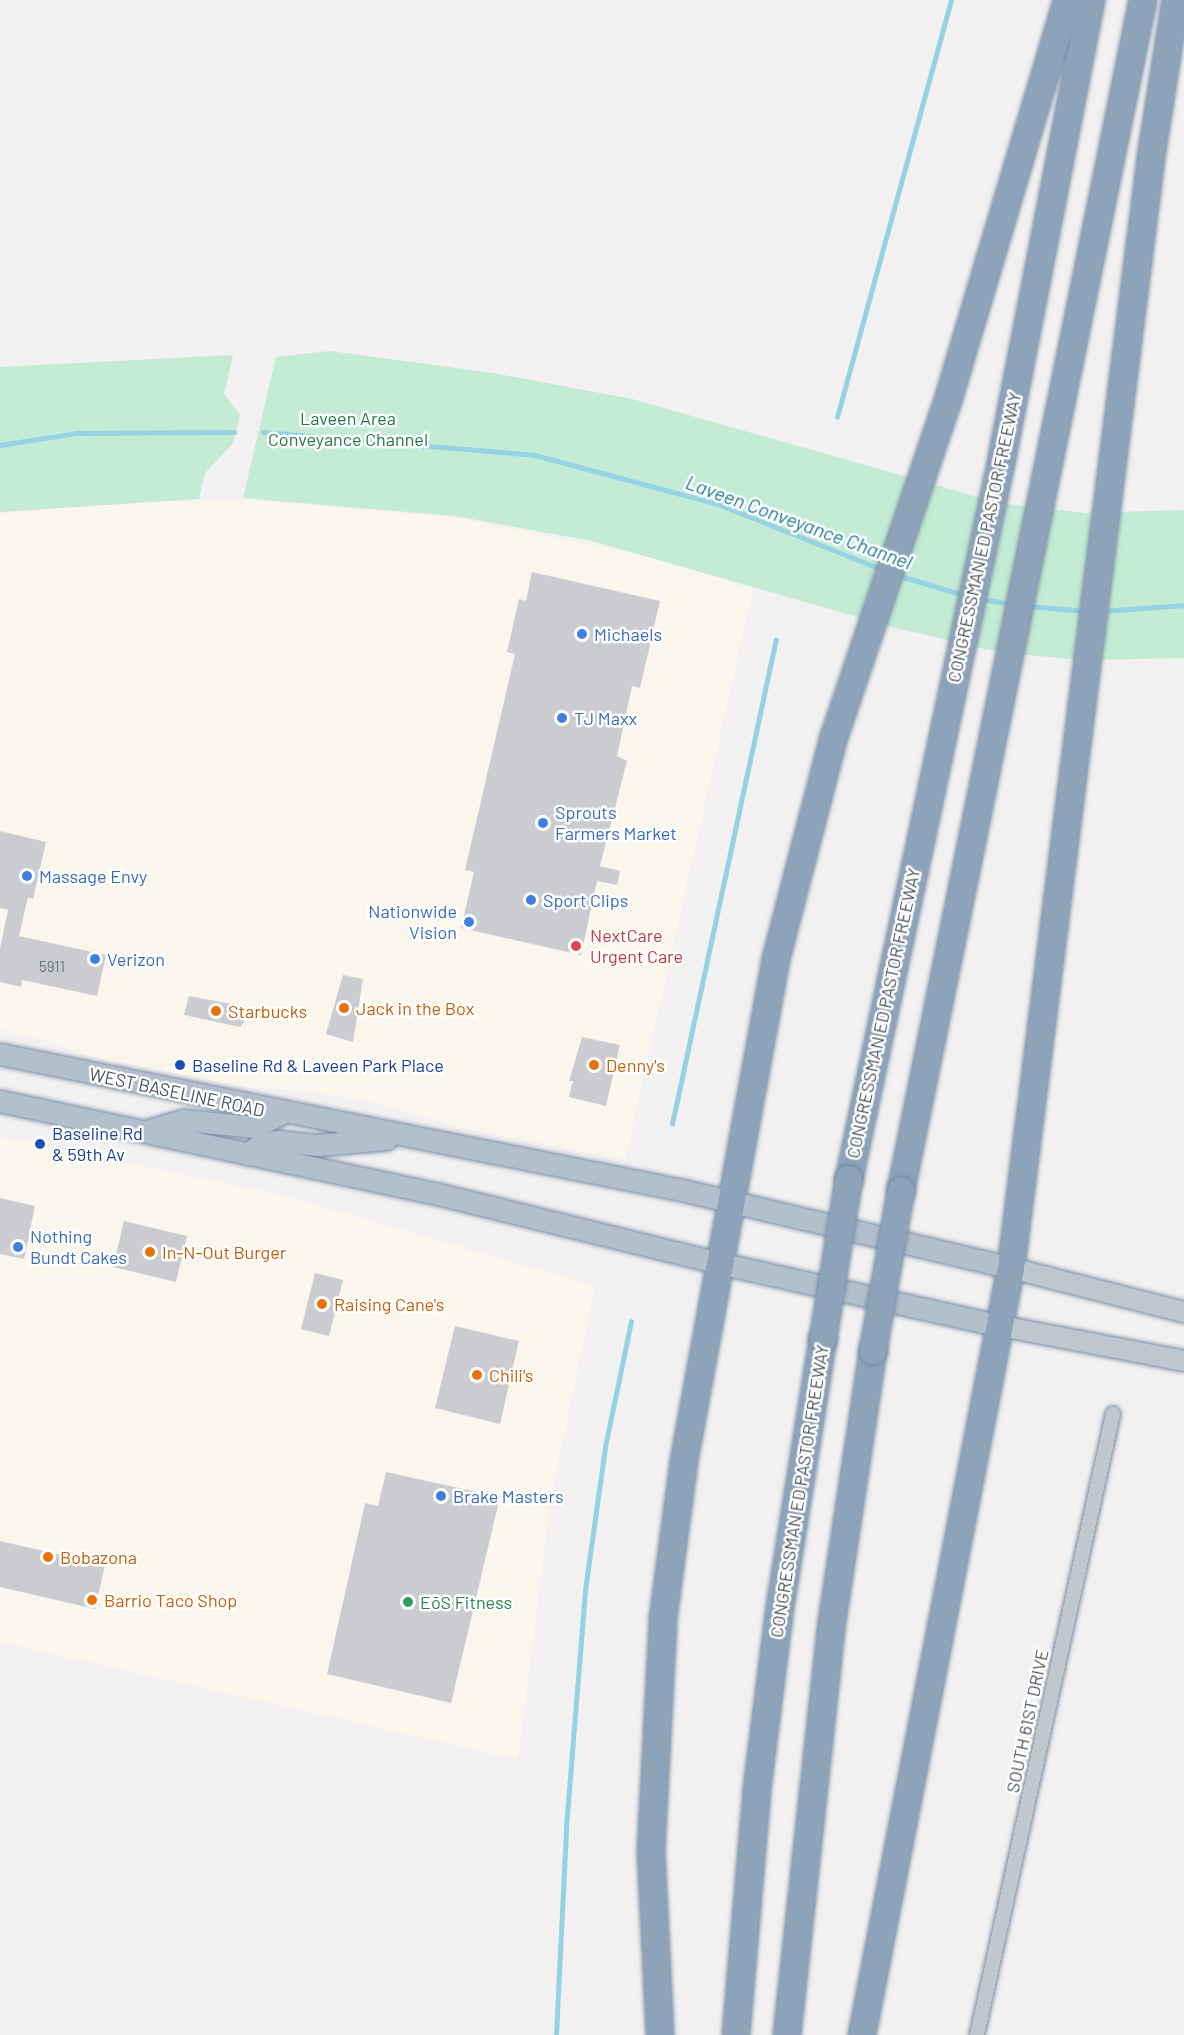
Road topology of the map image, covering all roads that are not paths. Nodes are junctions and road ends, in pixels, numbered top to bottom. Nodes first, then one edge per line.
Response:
1 (1067, 0) edge
2 (1091, 0) edge
3 (1143, 0) edge
4 (1176, 0) edge
5 (3, 1055) edge
6 (0, 1101) edge
7 (283, 1113) junction
8 (141, 1132) junction
9 (406, 1136) junction
10 (247, 1154) junction
11 (731, 1202) junction
12 (719, 1263) junction
13 (1011, 1268) junction
14 (1184, 1312) edge
15 (1001, 1326) junction
16 (1184, 1361) edge
17 (1113, 1414) dead end
18 (660, 2035) edge
19 (736, 2035) edge
20 (787, 2035) edge
21 (862, 2035) edge
22 (977, 2035) edge

1 - 11 highway
2 - 19 highway, CONGRESSMAN ED PASTOR FREEWAY, bridge
3 - 20 highway, bridge
4 - 13 highway
5 - 7 main road, WEST BASELINE ROAD
6 - 8 main road
7 - 8 main road
7 - 9 main road, WEST BASELINE ROAD
8 - 10 main road
9 - 10 main road
9 - 11 main road, WEST BASELINE ROAD
10 - 12 main road
11 - 12 highway
11 - 13 main road, WEST BASELINE ROAD
12 - 15 main road
12 - 18 highway
13 - 14 main road
13 - 15 highway
15 - 16 main road
15 - 21 highway
17 - 22 street, SOUTH 61ST DRIVE

